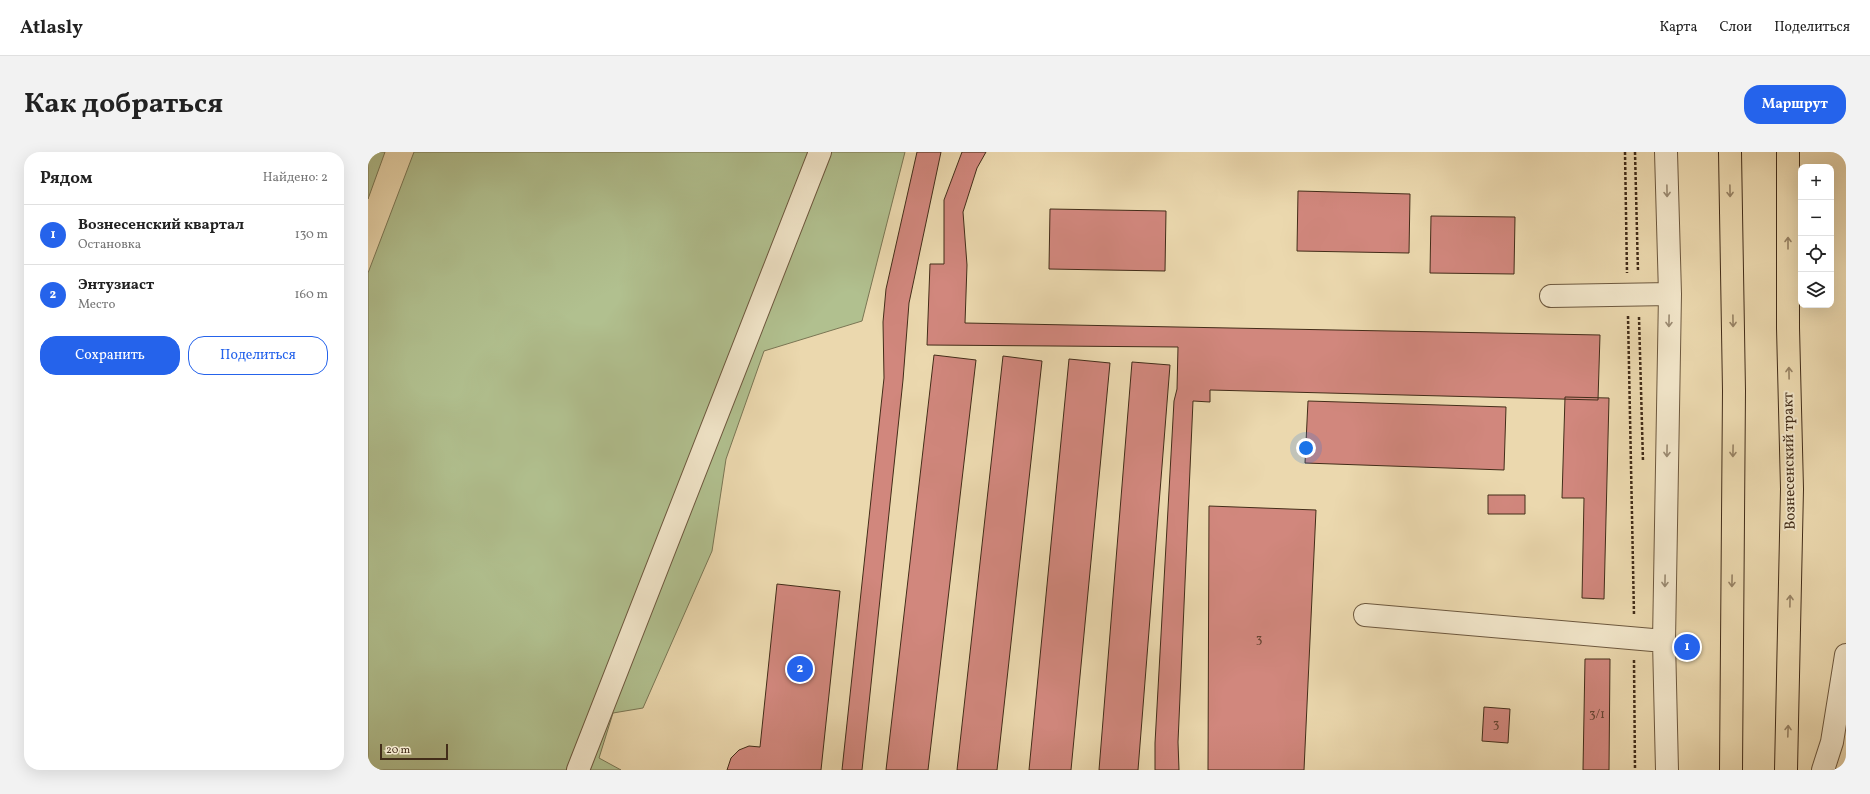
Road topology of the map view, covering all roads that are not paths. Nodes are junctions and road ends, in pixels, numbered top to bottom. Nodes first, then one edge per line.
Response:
1 (820, 152) edge
2 (1666, 152) edge
3 (1730, 152) edge
4 (1788, 152) edge
5 (1670, 294) junction
6 (1551, 296) dead end
7 (1365, 615) dead end
8 (1664, 641) junction
9 (1846, 656) edge
10 (578, 770) edge
11 (1667, 770) edge
12 (1731, 770) edge
13 (1786, 770) edge
14 (1823, 770) edge

1 - 10 street
2 -> 5 street
3 -> 12 main road
13 -> 4 main road, Вознесенский тракт
5 - 6 street
5 -> 8 street
7 - 8 street
8 - 11 street
9 - 14 street

